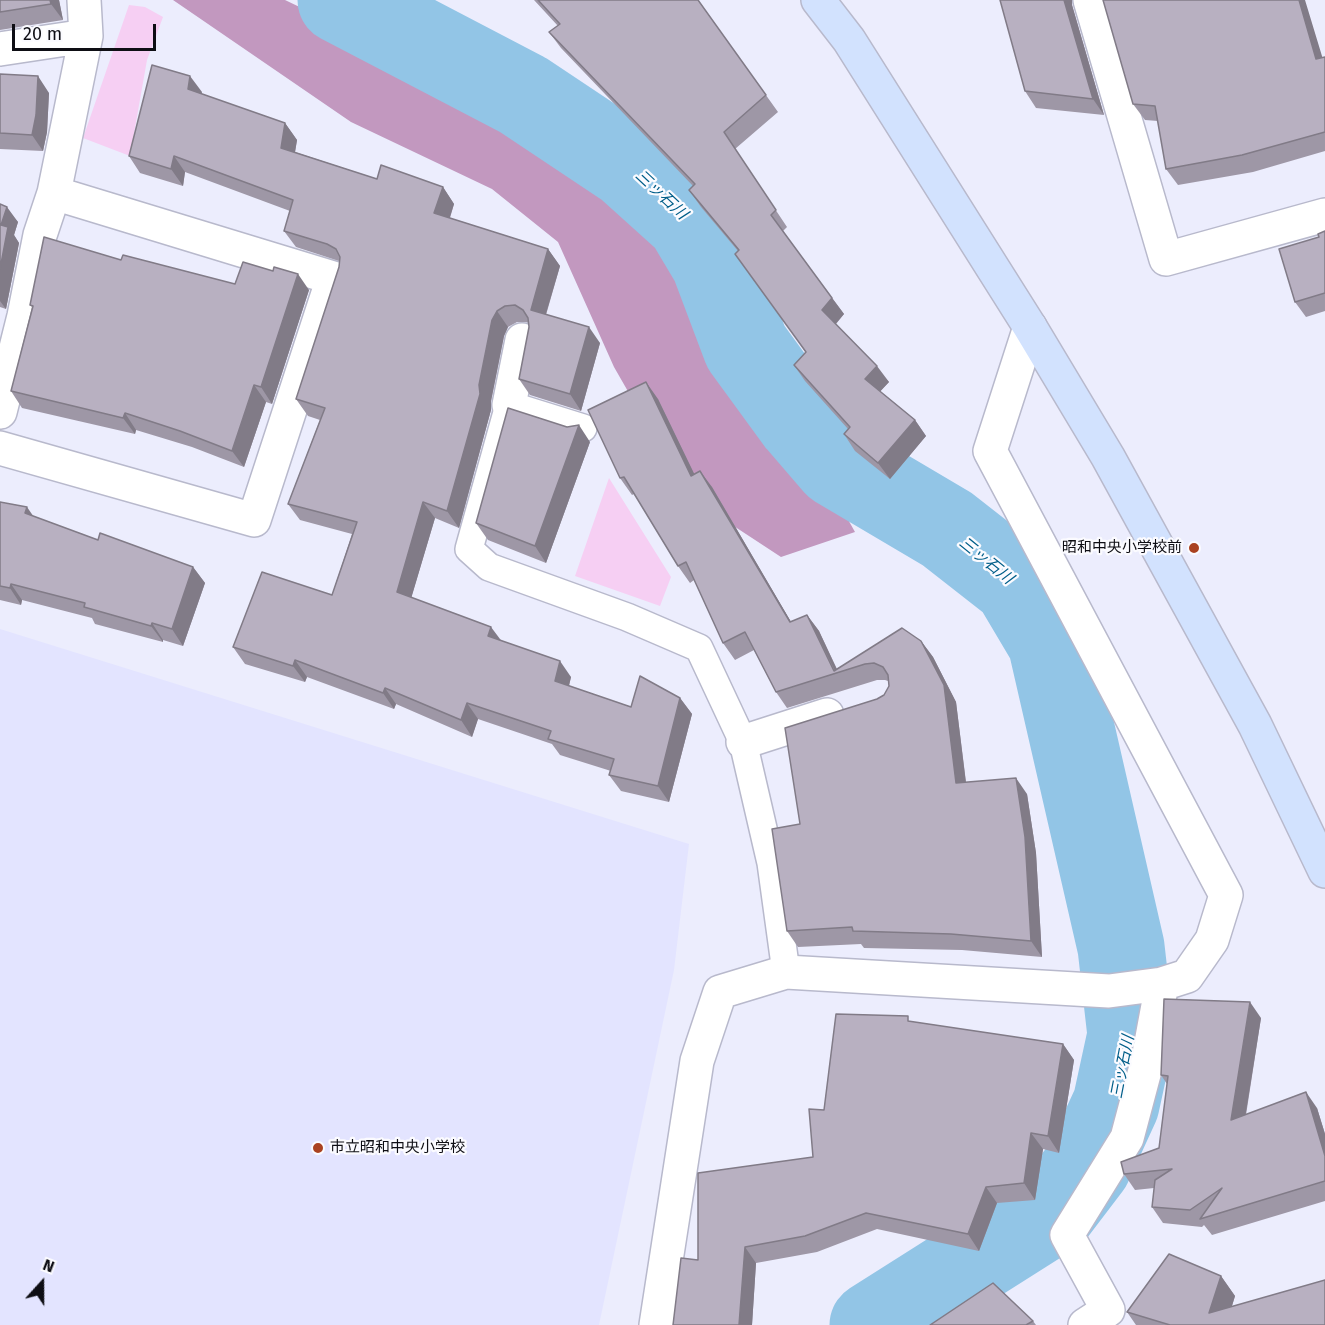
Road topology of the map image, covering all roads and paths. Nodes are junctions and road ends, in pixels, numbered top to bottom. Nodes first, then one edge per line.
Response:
1 (84, 0) edge
2 (818, 0) edge
3 (1090, 0) edge
4 (86, 36) junction
5 (0, 50) edge
6 (54, 193) junction
7 (1325, 215) edge
8 (12, 315) edge
9 (1030, 327) junction
10 (522, 340) dead end
11 (509, 405) junction
12 (0, 412) edge
13 (583, 428) dead end
14 (0, 448) edge
15 (850, 708) edge
16 (743, 742) junction
17 (1325, 871) edge
18 (786, 972) junction
19 (1153, 985) junction
20 (656, 1325) edge
21 (1085, 1325) edge

1 - 4 street
2 - 9 street
3 - 7 street
4 - 5 street
4 - 6 street
6 - 8 street
6 - 14 street
8 - 12 street
9 - 17 street
9 - 19 street
10 - 11 street
11 - 13 lane
11 - 16 lane
15 - 16 street
16 - 18 lane
18 - 19 street
18 - 20 street
19 - 21 street

